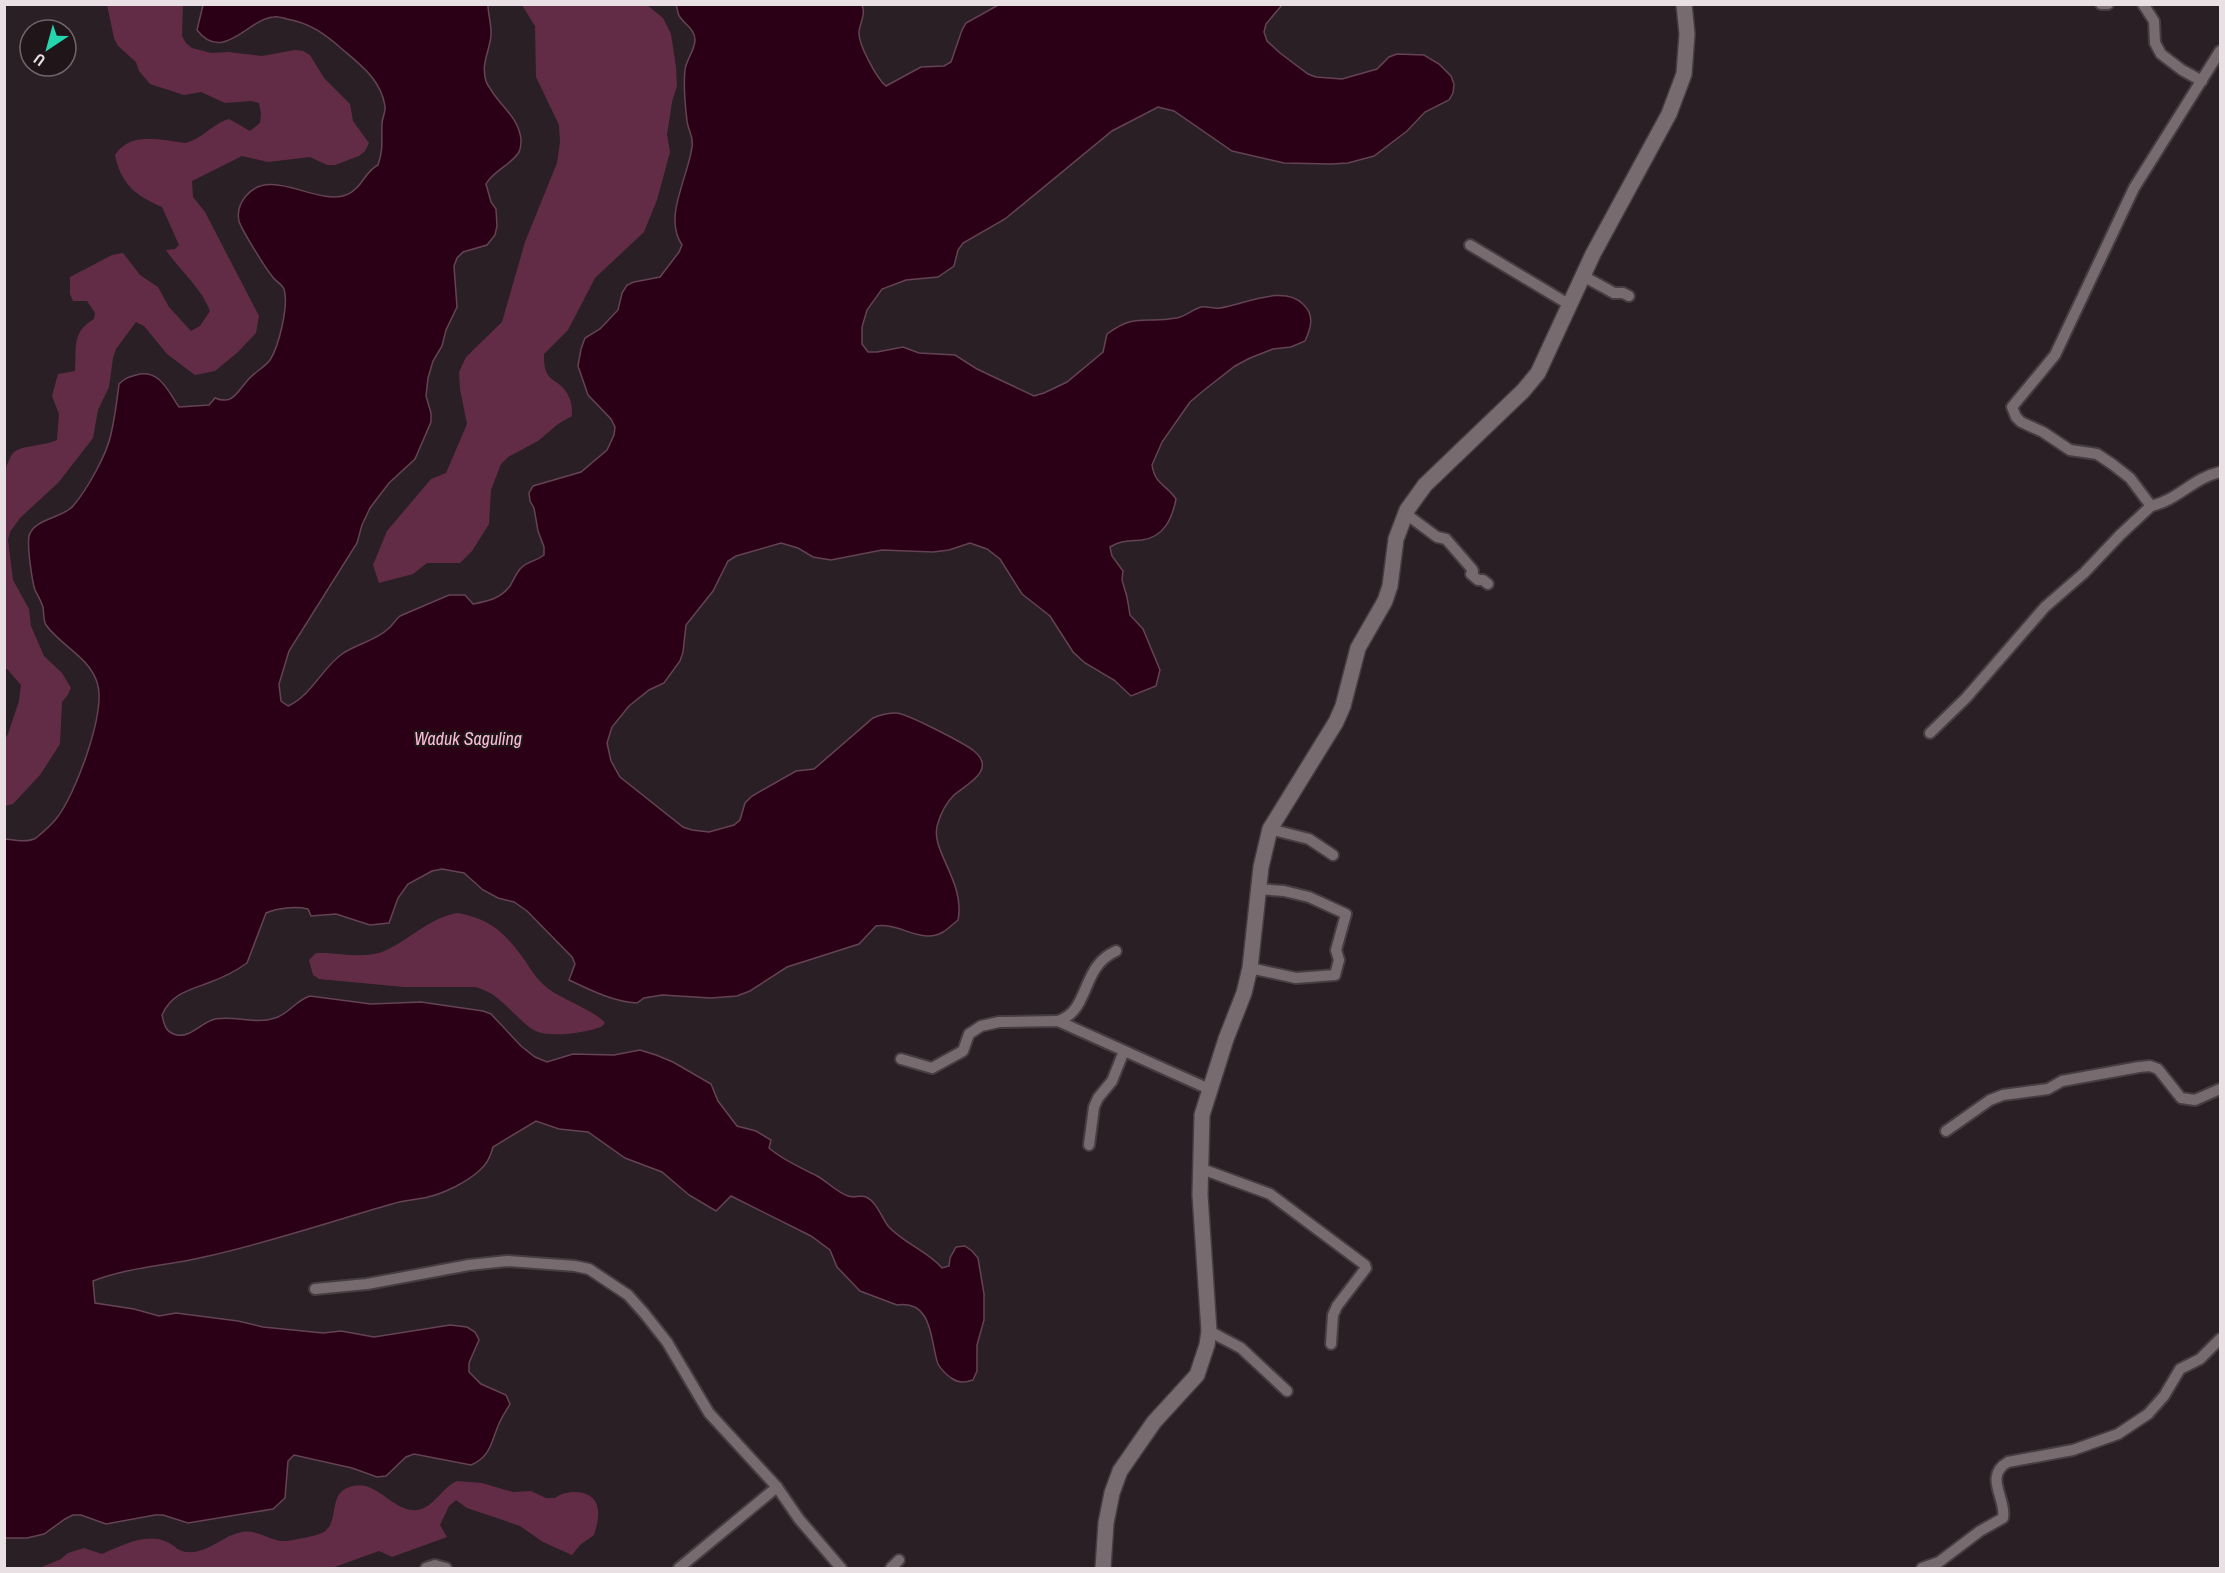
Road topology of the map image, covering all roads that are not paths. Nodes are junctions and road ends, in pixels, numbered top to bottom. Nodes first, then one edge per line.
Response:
1 (1684, 4) edge
2 (2101, 4) edge
3 (2108, 4) edge
4 (2143, 4) edge
5 (2220, 51) edge
6 (2202, 81) junction
7 (1470, 244) dead end
8 (1583, 276) junction
9 (1629, 296) dead end
10 (1570, 305) junction
11 (2220, 472) edge
12 (2151, 506) junction
13 (1406, 514) junction
14 (1488, 585) dead end
15 (1930, 733) dead end
16 (1270, 829) junction
17 (1333, 855) dead end
18 (1258, 889) junction
19 (1116, 951) dead end
20 (1250, 968) junction
21 (1058, 1021) junction
22 (1124, 1051) junction
23 (901, 1059) dead end
24 (1209, 1089) junction
25 (2220, 1089) edge
26 (1946, 1131) dead end
27 (1089, 1145) dead end
28 (1202, 1169) junction
29 (315, 1289) dead end
30 (1209, 1330) junction
31 (2220, 1339) edge
32 (1331, 1344) dead end
33 (1287, 1391) dead end
34 (777, 1487) junction
35 (899, 1560) dead end
36 (426, 1569) edge
37 (446, 1569) edge
38 (679, 1569) edge
39 (841, 1569) edge
40 (891, 1569) edge
41 (1103, 1569) edge
42 (1922, 1569) edge

1 - 8 main road
2 - 3 street
4 - 6 street
5 - 6 street
6 - 12 street
7 - 10 street
8 - 9 street
8 - 10 main road
10 - 13 main road
11 - 12 street
12 - 15 street
13 - 14 street
13 - 16 main road
16 - 17 street
16 - 18 main road
18 - 20 main road
18 - 20 street
19 - 21 street
20 - 24 main road
21 - 22 street
21 - 23 street
22 - 24 street
22 - 27 street
24 - 28 main road
25 - 26 street
28 - 30 main road
28 - 32 street
29 - 34 street
30 - 33 street
30 - 41 main road
31 - 42 street
34 - 38 street
34 - 39 street
35 - 40 street
36 - 37 street

